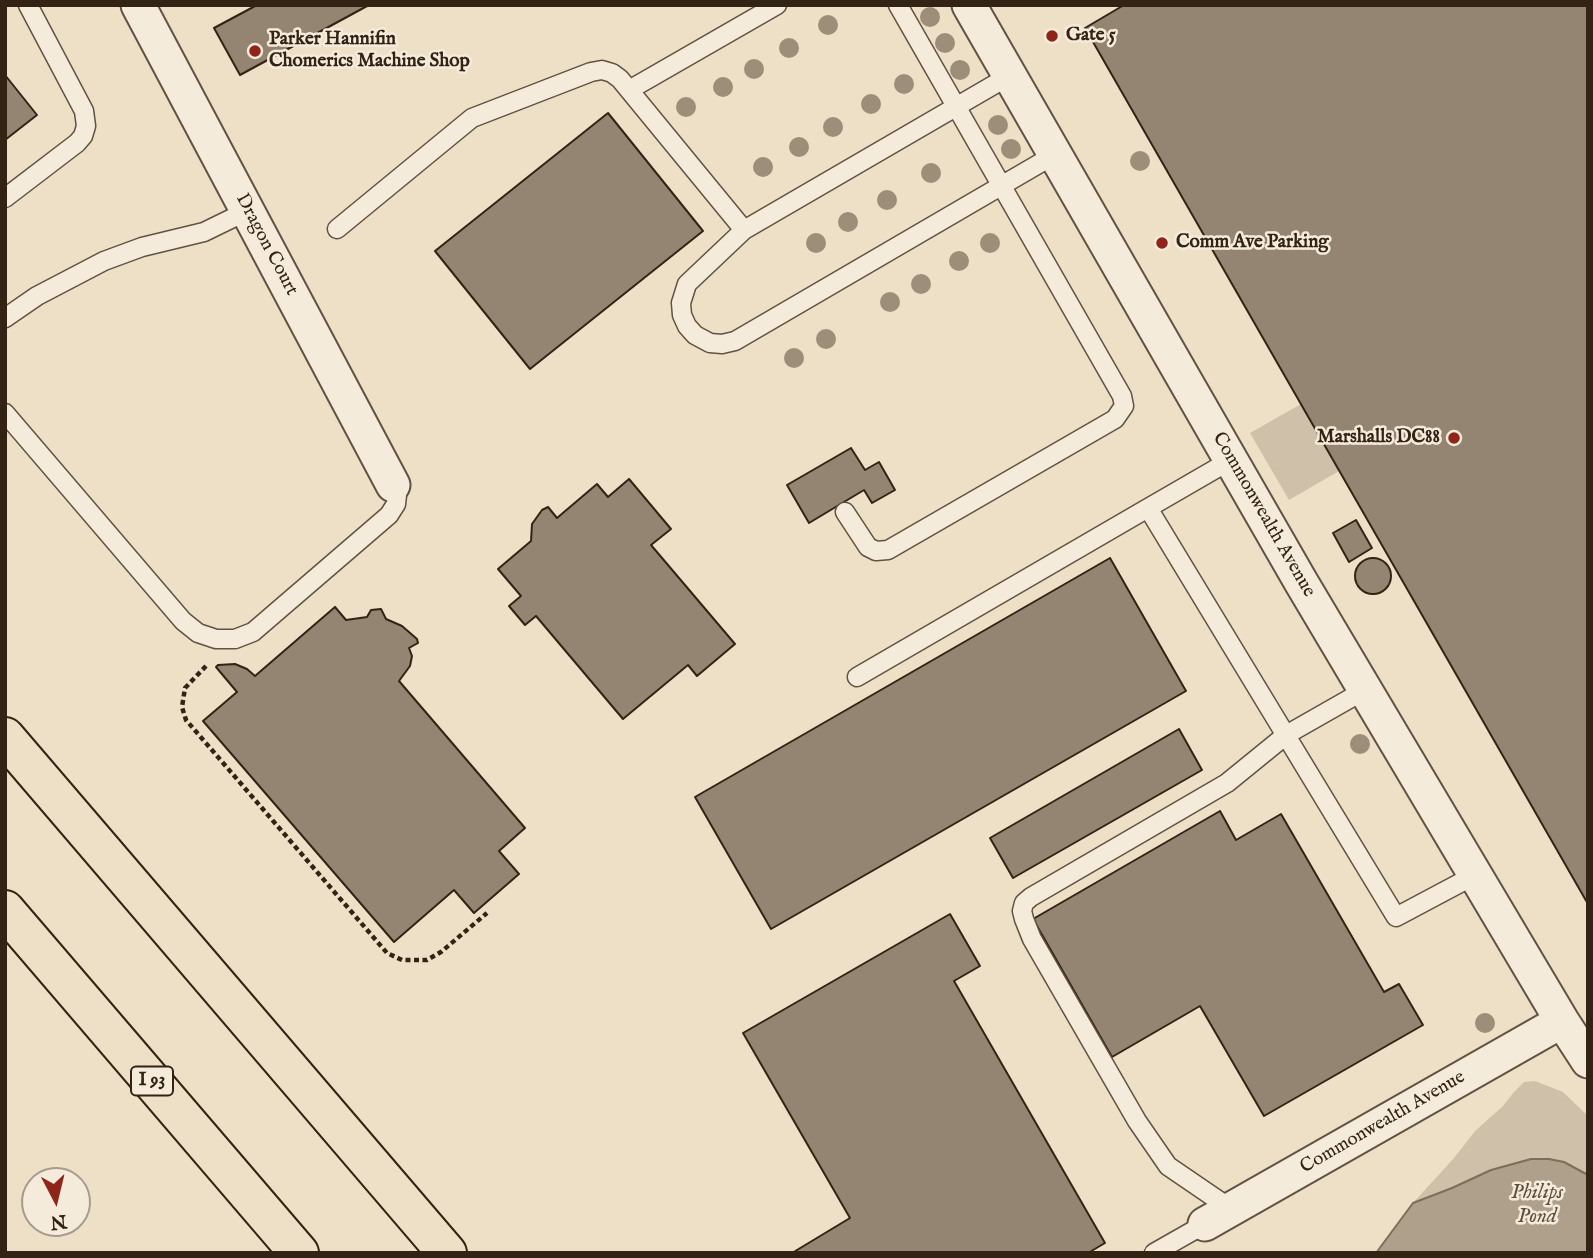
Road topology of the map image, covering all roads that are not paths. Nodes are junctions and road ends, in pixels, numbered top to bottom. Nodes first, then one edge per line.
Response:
1 (28, 5) edge
2 (138, 5) edge
3 (777, 5) edge
4 (898, 5) edge
5 (969, 5) edge
6 (1009, 76) junction
7 (629, 90) junction
8 (956, 107) junction
9 (1055, 155) junction
10 (1001, 186) junction
11 (5, 198) edge
12 (247, 211) junction
13 (337, 229) dead end
14 (744, 230) junction
15 (5, 318) edge
16 (5, 413) edge
17 (1231, 460) junction
18 (393, 485) joint
19 (1148, 508) junction
20 (845, 512) dead end
21 (857, 677) dead end
22 (1365, 690) junction
23 (1286, 735) junction
24 (5, 737) edge
25 (1475, 875) junction
26 (5, 910) edge
27 (1562, 1021) junction
28 (1588, 1061) edge
29 (1218, 1217) junction
30 (299, 1253) edge
31 (447, 1253) edge
32 (1154, 1253) edge

1 - 11 lane
2 - 12 street, Dragon Court
3 - 7 lane
4 - 8 lane
5 - 6 street, Commonwealth Avenue
6 - 8 lane
6 - 9 street, Commonwealth Avenue
7 - 13 lane
7 - 14 lane
8 - 10 lane
8 - 14 lane
9 - 10 lane
9 - 17 street, Commonwealth Avenue
10 - 14 lane
10 - 20 lane
12 - 15 lane
12 - 18 street, Dragon Court
16 - 18 lane
17 - 19 lane
17 - 22 street, Commonwealth Avenue
19 - 21 lane
19 - 23 lane
22 - 23 lane
22 - 25 street, Commonwealth Avenue
23 - 25 lane
23 - 29 lane
24 - 31 highway
25 - 27 street, Commonwealth Avenue
26 - 30 highway, I 93
27 - 28 street, Commonwealth Avenue
27 - 29 street, Commonwealth Avenue
29 - 32 lane

